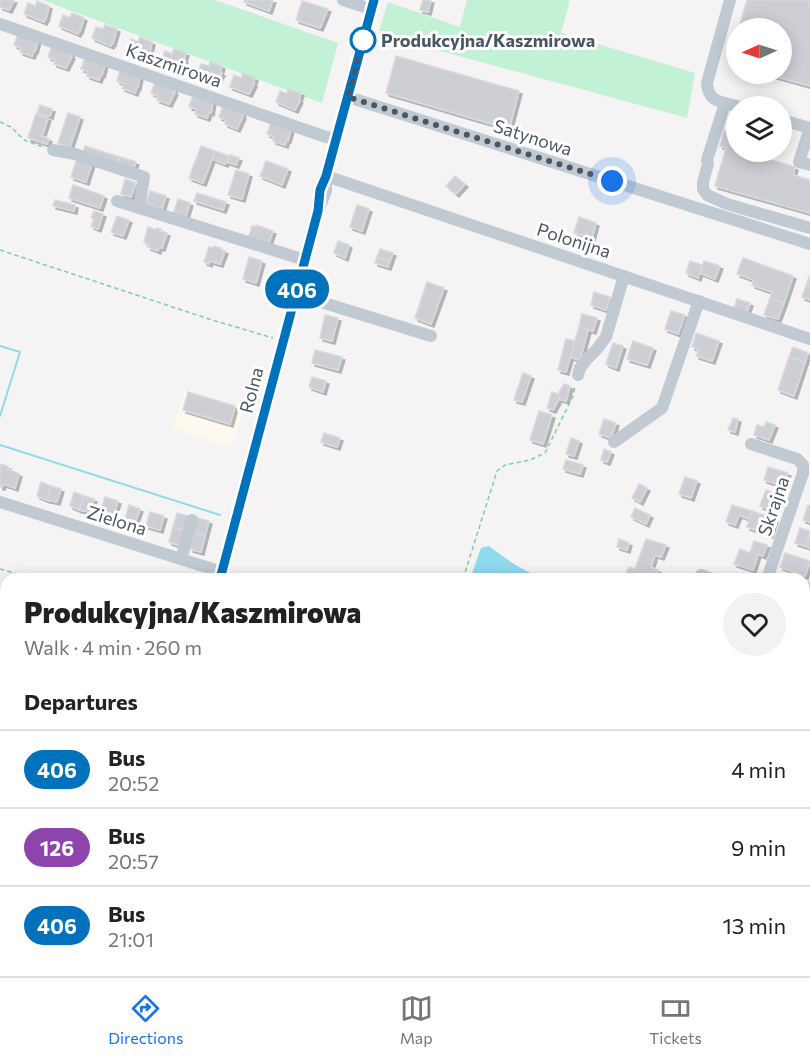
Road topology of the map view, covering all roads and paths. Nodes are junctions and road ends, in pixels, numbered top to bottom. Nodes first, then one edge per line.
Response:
1 (343, 0) edge
2 (730, 0) edge
3 (372, 5) edge
4 (0, 24) edge
5 (348, 97) junction
6 (726, 103) edge
7 (726, 116) edge
8 (0, 122) edge
9 (792, 123) edge
10 (810, 128) edge
11 (336, 139) junction
12 (53, 150) joint
13 (810, 165) edge
14 (326, 176) junction
15 (117, 201) dead end
16 (139, 208) junction
17 (810, 228) edge
18 (810, 244) edge
19 (0, 250) edge
20 (305, 260) junction
21 (624, 276) junction
22 (295, 294) junction
23 (699, 301) junction
24 (431, 336) dead end
25 (810, 339) edge
26 (283, 340) junction
27 (578, 375) joint
28 (614, 442) dead end
29 (751, 444) dead end
30 (0, 502) edge
31 (192, 520) dead end
32 (181, 559) junction
33 (0, 568) edge
34 (16, 573) edge
35 (216, 573) edge
36 (222, 573) edge
37 (465, 573) edge
38 (769, 573) edge

1 - 3 street
2 - 6 street
3 - 5 street, Rolna
4 - 11 street, Kaszmirowa
5 - 11 street, Rolna
5 - 18 street, Satynowa
7 - 17 street
8 - 12 path
9 - 10 street
10 - 13 street
11 - 14 street, Rolna
12 - 16 street
14 - 20 street, Rolna
14 - 21 street, Polonijna
15 - 16 street
16 - 20 street
19 - 26 path
20 - 22 street, Rolna
21 - 23 street, Polonijna
21 - 27 street
22 - 24 street
22 - 26 street, Rolna
23 - 25 street, Polonijna
23 - 28 street
26 - 36 street, Rolna
27 - 37 path
29 - 38 street, Skrajna
30 - 32 street, Zielona
31 - 32 street
32 - 35 street, Zielona
33 - 34 path

